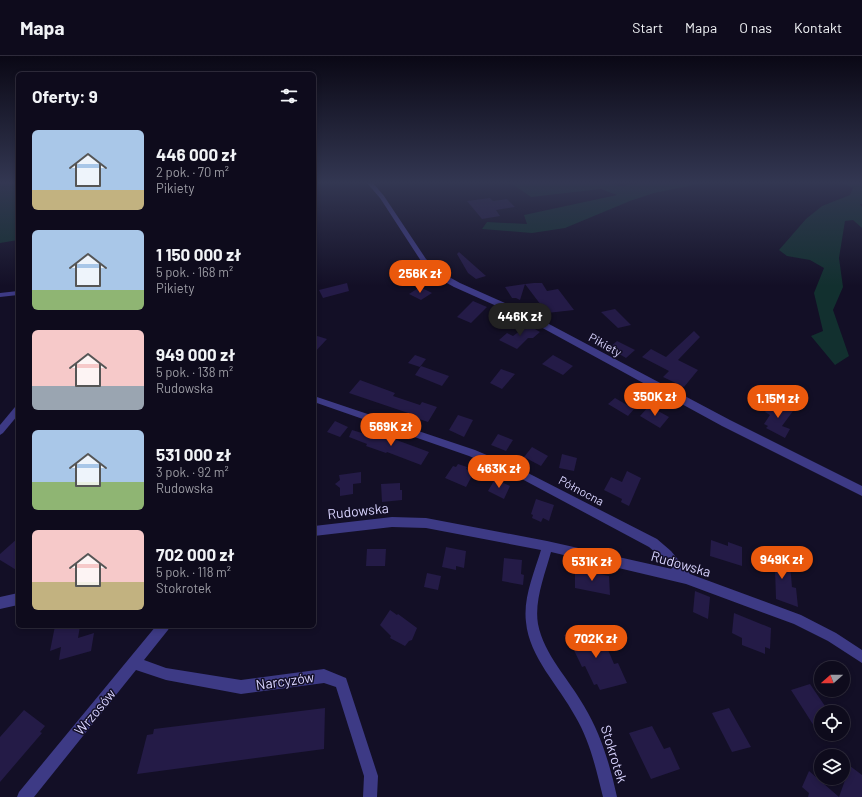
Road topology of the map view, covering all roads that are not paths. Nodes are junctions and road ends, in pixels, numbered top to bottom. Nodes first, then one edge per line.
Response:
1 (395, 218) edge
2 (16, 293) edge
3 (0, 296) edge
4 (316, 400) edge
5 (16, 411) edge
6 (0, 431) edge
7 (862, 492) edge
8 (316, 531) edge
9 (547, 546) junction
10 (686, 578) junction
11 (16, 599) edge
12 (0, 603) edge
13 (162, 628) edge
14 (862, 657) edge
15 (135, 663) junction
16 (24, 797) edge
17 (370, 797) edge
18 (610, 797) edge

1 - 7 street, Pikiety
2 - 3 street
4 - 10 street, Północna
5 - 6 street
8 - 9 street, Rudowska
9 - 10 street, Rudowska
9 - 18 street, Stokrotek
10 - 14 street, Rudowska
11 - 12 street
13 - 15 street, Wrzosów
15 - 16 street, Wrzosów
15 - 17 street, Narcyzów

